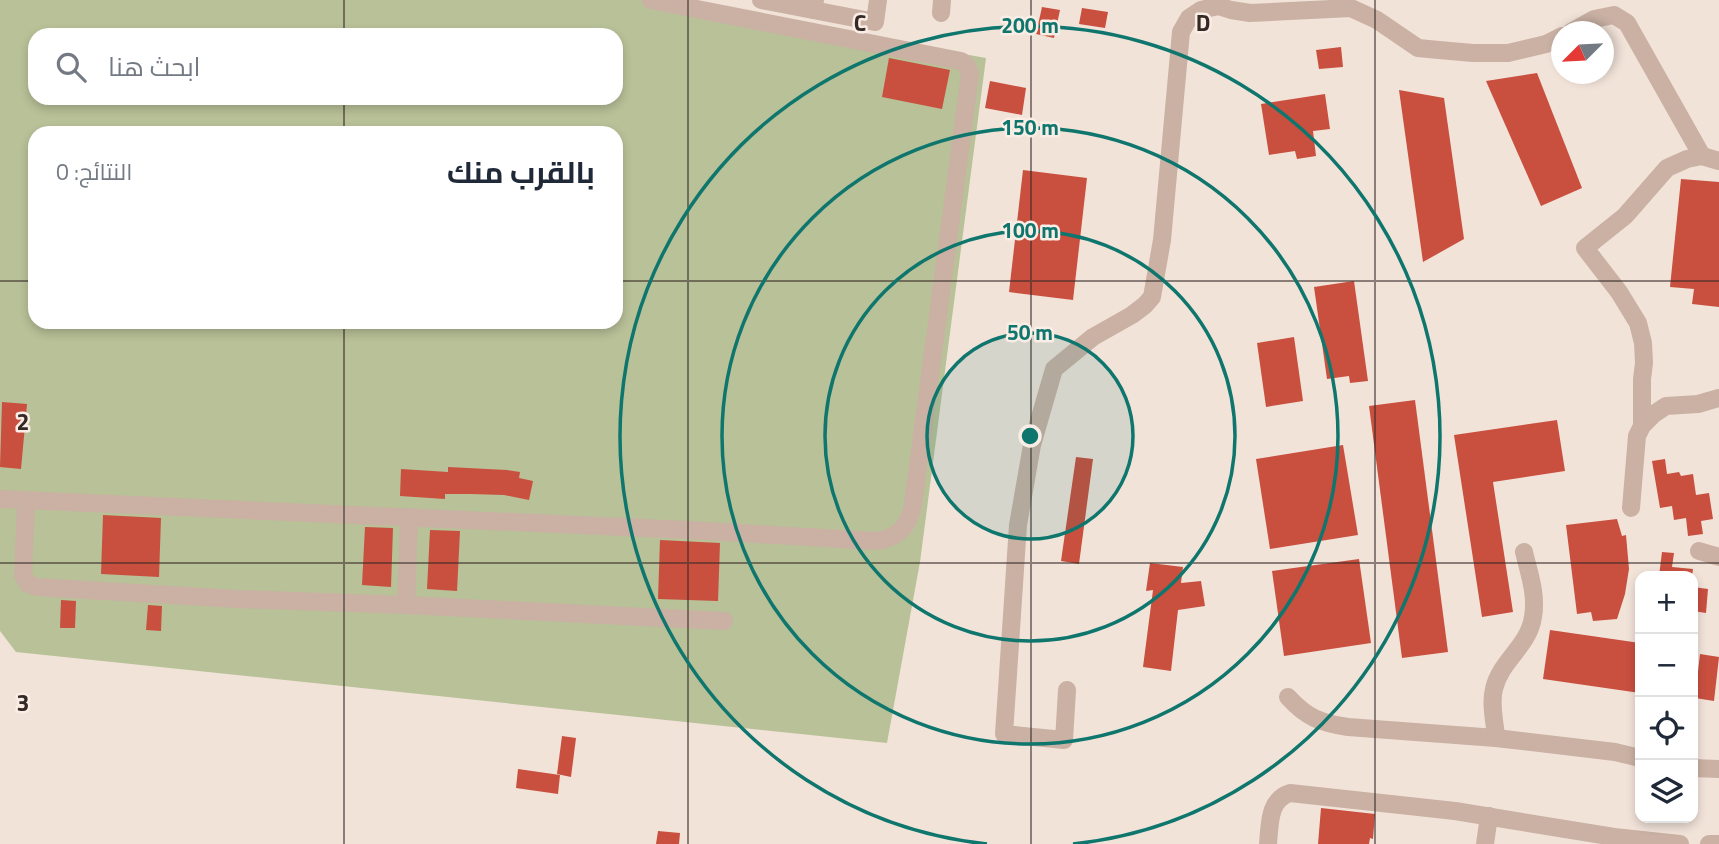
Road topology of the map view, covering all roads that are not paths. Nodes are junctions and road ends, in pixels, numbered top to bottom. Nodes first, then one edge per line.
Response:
1 (652, 0) edge
2 (761, 0) edge
3 (878, 0) edge
4 (814, 5) edge
5 (1590, 21) edge
6 (1551, 42) edge
7 (1710, 159) edge
8 (1719, 398) edge
9 (1642, 426) junction
10 (0, 499) edge
11 (26, 501) junction
12 (1631, 508) dead end
13 (410, 518) junction
14 (1524, 551) dead end
15 (1699, 551) dead end
16 (1719, 557) edge
17 (406, 605) junction
18 (723, 621) dead end
19 (1067, 690) dead end
20 (1288, 697) dead end
21 (1496, 738) junction
22 (1635, 757) edge
23 (1698, 768) edge
24 (1719, 769) edge
25 (1489, 816) junction
26 (1268, 844) edge
27 (1485, 844) edge
28 (1680, 844) edge
29 (1709, 844) edge
30 (1719, 844) edge

1 - 13 street
2 - 4 street
3 - 4 street
5 - 7 street
6 - 19 street
7 - 9 street
8 - 9 street
9 - 12 street
10 - 11 street
11 - 13 street
11 - 17 street
13 - 17 street
14 - 21 street
15 - 16 street
17 - 18 street
20 - 21 street
21 - 22 street
23 - 24 street
25 - 26 street
25 - 27 street
25 - 28 street
29 - 30 street

